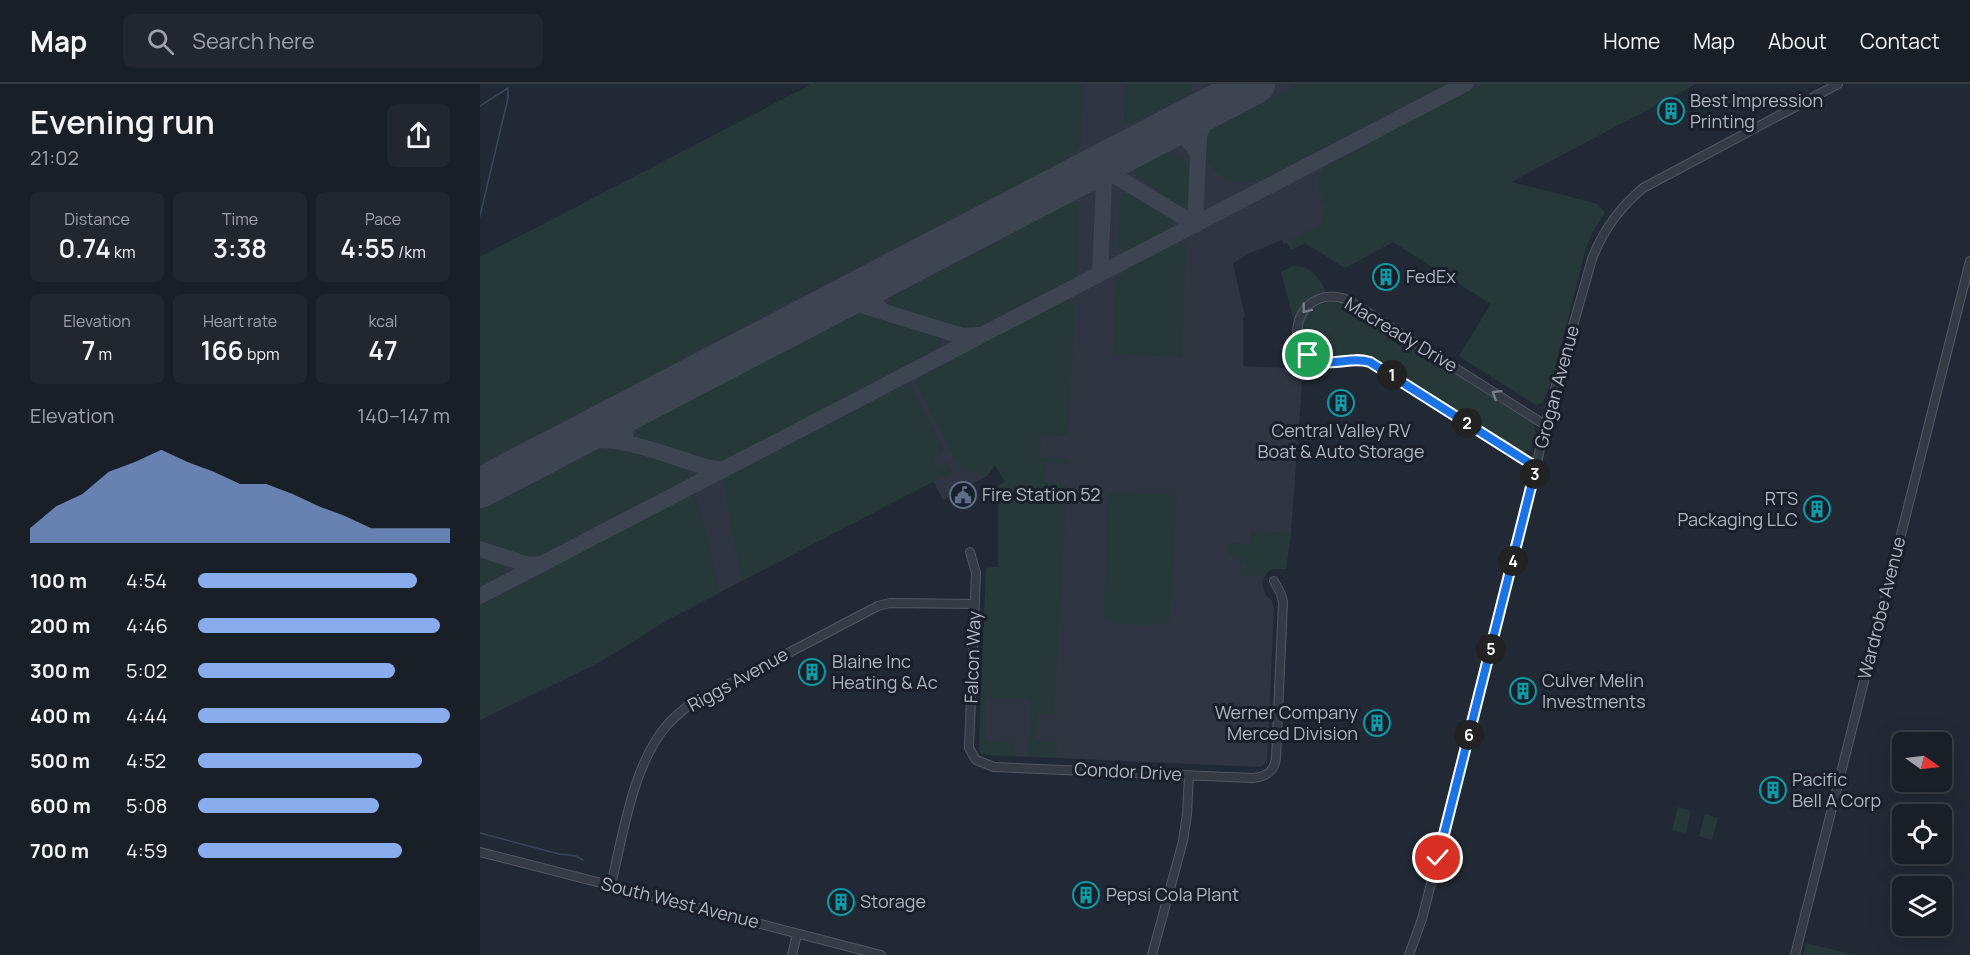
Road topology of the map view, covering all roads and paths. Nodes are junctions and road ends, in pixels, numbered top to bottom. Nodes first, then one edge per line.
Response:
1 (1838, 84) edge
2 (1970, 261) edge
3 (1545, 426) junction
4 (1536, 467) junction
5 (970, 552) dead end
6 (1274, 582) dead end
7 (975, 604) junction
8 (976, 760) joint
9 (1189, 775) junction
10 (480, 852) edge
11 (611, 885) junction
12 (797, 933) junction
13 (792, 955) edge
14 (881, 955) edge
15 (1152, 955) edge
16 (1409, 955) edge
17 (1795, 955) edge

1 - 3 street, Grogan Avenue
2 - 17 street, Wardrobe Avenue
3 - 4 street, Grogan Avenue
3 -> 4 street, Macready Drive
4 - 16 street, Grogan Avenue
5 - 7 street, Falcon Way
6 - 9 street, Condor Drive
7 - 8 street, Falcon Way
7 - 11 street, Riggs Avenue
8 - 9 street, Condor Drive
9 - 15 street
10 - 11 street, South West Avenue
11 - 12 street, South West Avenue
12 - 13 street
12 - 14 street, South West Avenue

